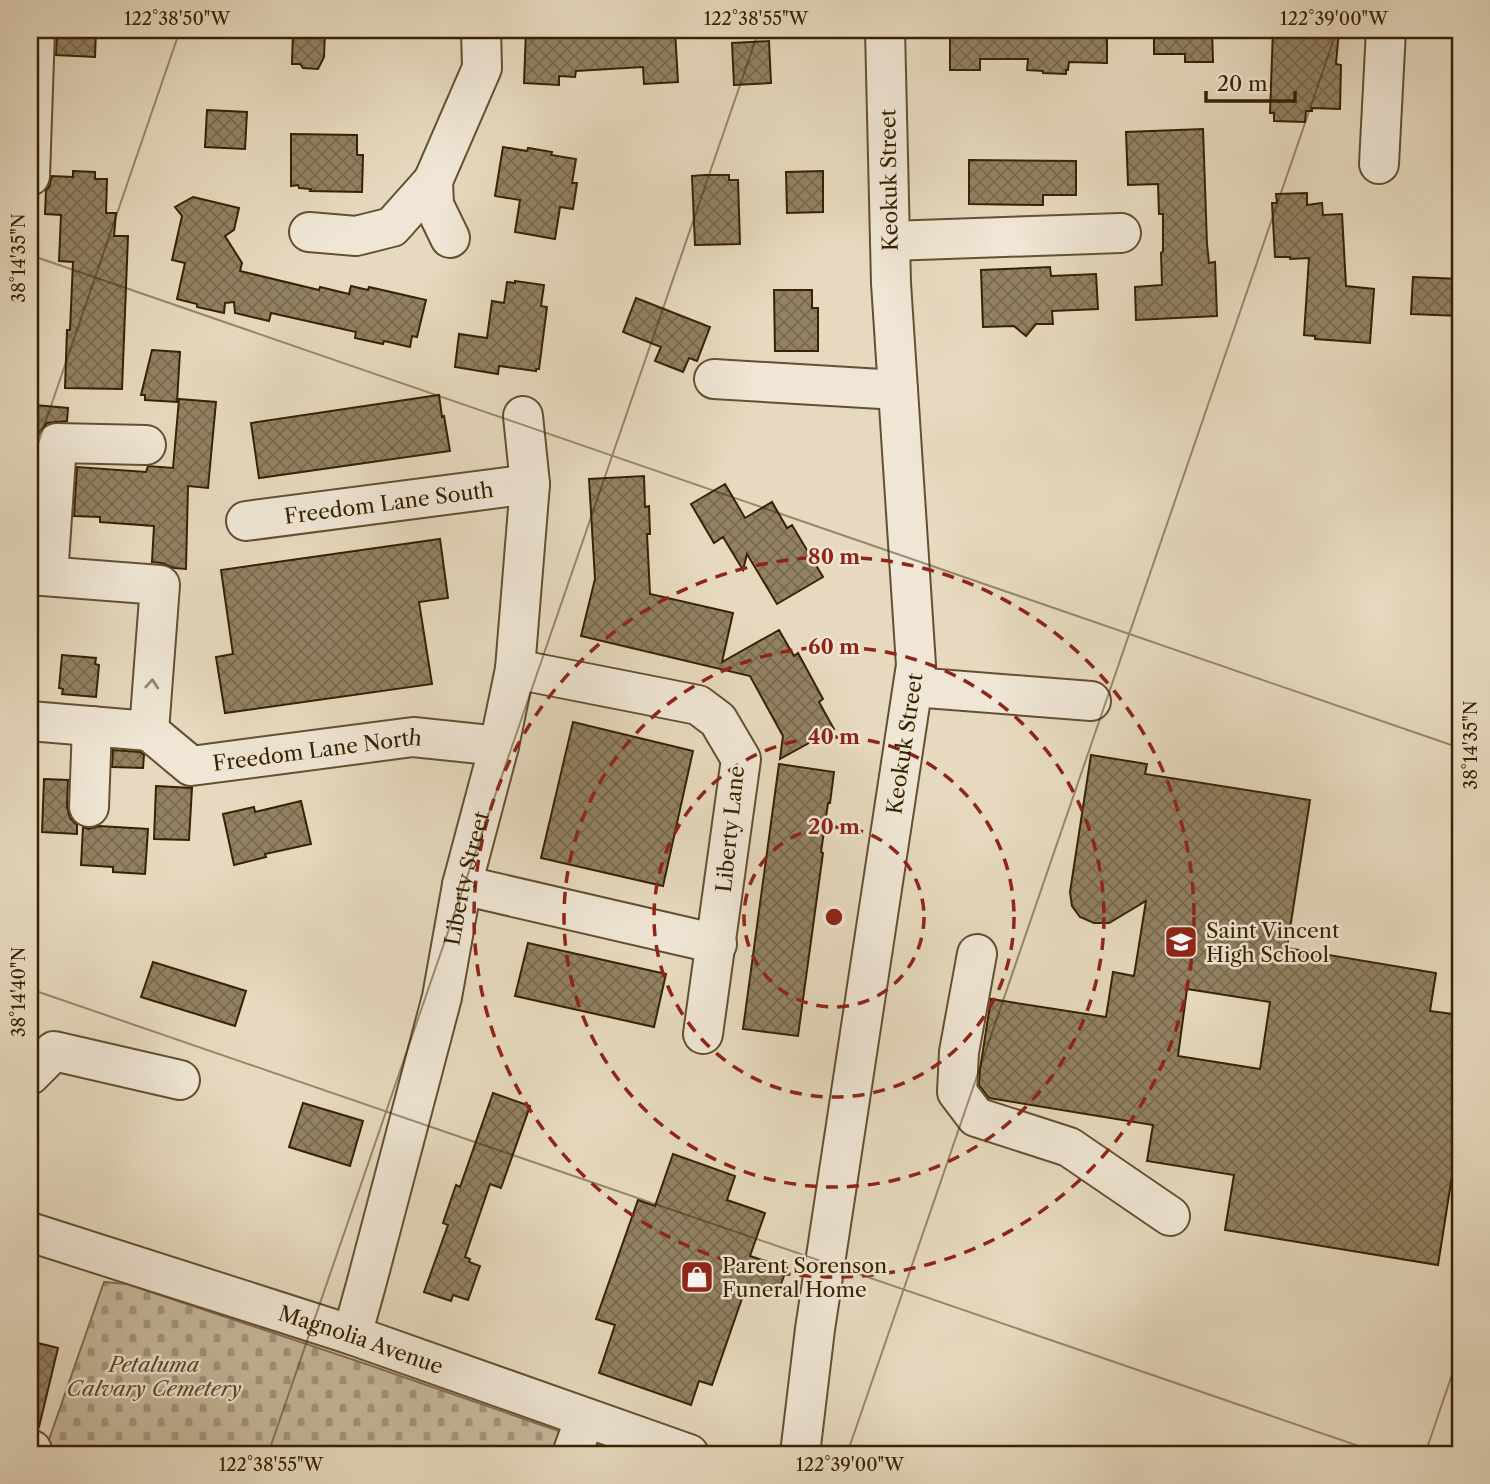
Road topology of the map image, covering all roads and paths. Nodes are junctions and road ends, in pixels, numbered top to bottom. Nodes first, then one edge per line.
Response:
1 (35, 30) edge
2 (481, 30) edge
3 (885, 30) edge
4 (1386, 30) edge
5 (1379, 164) dead end
6 (30, 176) edge
7 (433, 181) junction
8 (309, 232) dead end
9 (1121, 233) dead end
10 (450, 238) dead end
11 (890, 241) junction
12 (714, 379) dead end
13 (898, 390) junction
14 (523, 416) dead end
15 (146, 445) dead end
16 (530, 484) junction
17 (246, 521) dead end
18 (39, 575) edge
19 (515, 669) junction
20 (913, 687) junction
21 (1091, 701) dead end
22 (30, 721) edge
23 (92, 726) junction
24 (149, 731) junction
25 (499, 746) junction
26 (89, 807) dead end
27 (462, 885) junction
28 (717, 944) junction
29 (977, 954) dead end
30 (703, 1034) dead end
31 (30, 1075) edge
32 (180, 1080) dead end
33 (1170, 1216) dead end
34 (30, 1232) edge
35 (352, 1335) junction
36 (586, 1418) junction
37 (572, 1454) edge
38 (689, 1454) edge
39 (800, 1454) edge

1 - 6 street
2 - 7 street
3 - 11 street, Keokuk Street
4 - 5 street
7 - 8 street
7 - 10 street
9 - 11 street
11 - 13 street, Keokuk Street
12 - 13 street
13 - 20 street, Keokuk Street
14 - 16 street, Liberty Street
15 - 18 street
16 - 17 street, Freedom Lane South
16 - 19 street, Liberty Street
24 -> 18 street
19 - 25 street, Liberty Street
19 - 28 street, Liberty Lane
20 - 21 street
20 - 39 street, Keokuk Street
22 - 23 street
23 - 24 street
23 - 26 street
24 - 25 street, Freedom Lane North
25 - 27 street, Liberty Street
27 - 28 street
27 - 35 street, Liberty Street
28 - 30 street, Liberty Lane
29 - 33 street
31 - 32 street
34 - 35 street, Magnolia Avenue
35 - 36 street, Magnolia Avenue
36 - 37 street
36 - 38 street, Magnolia Avenue

